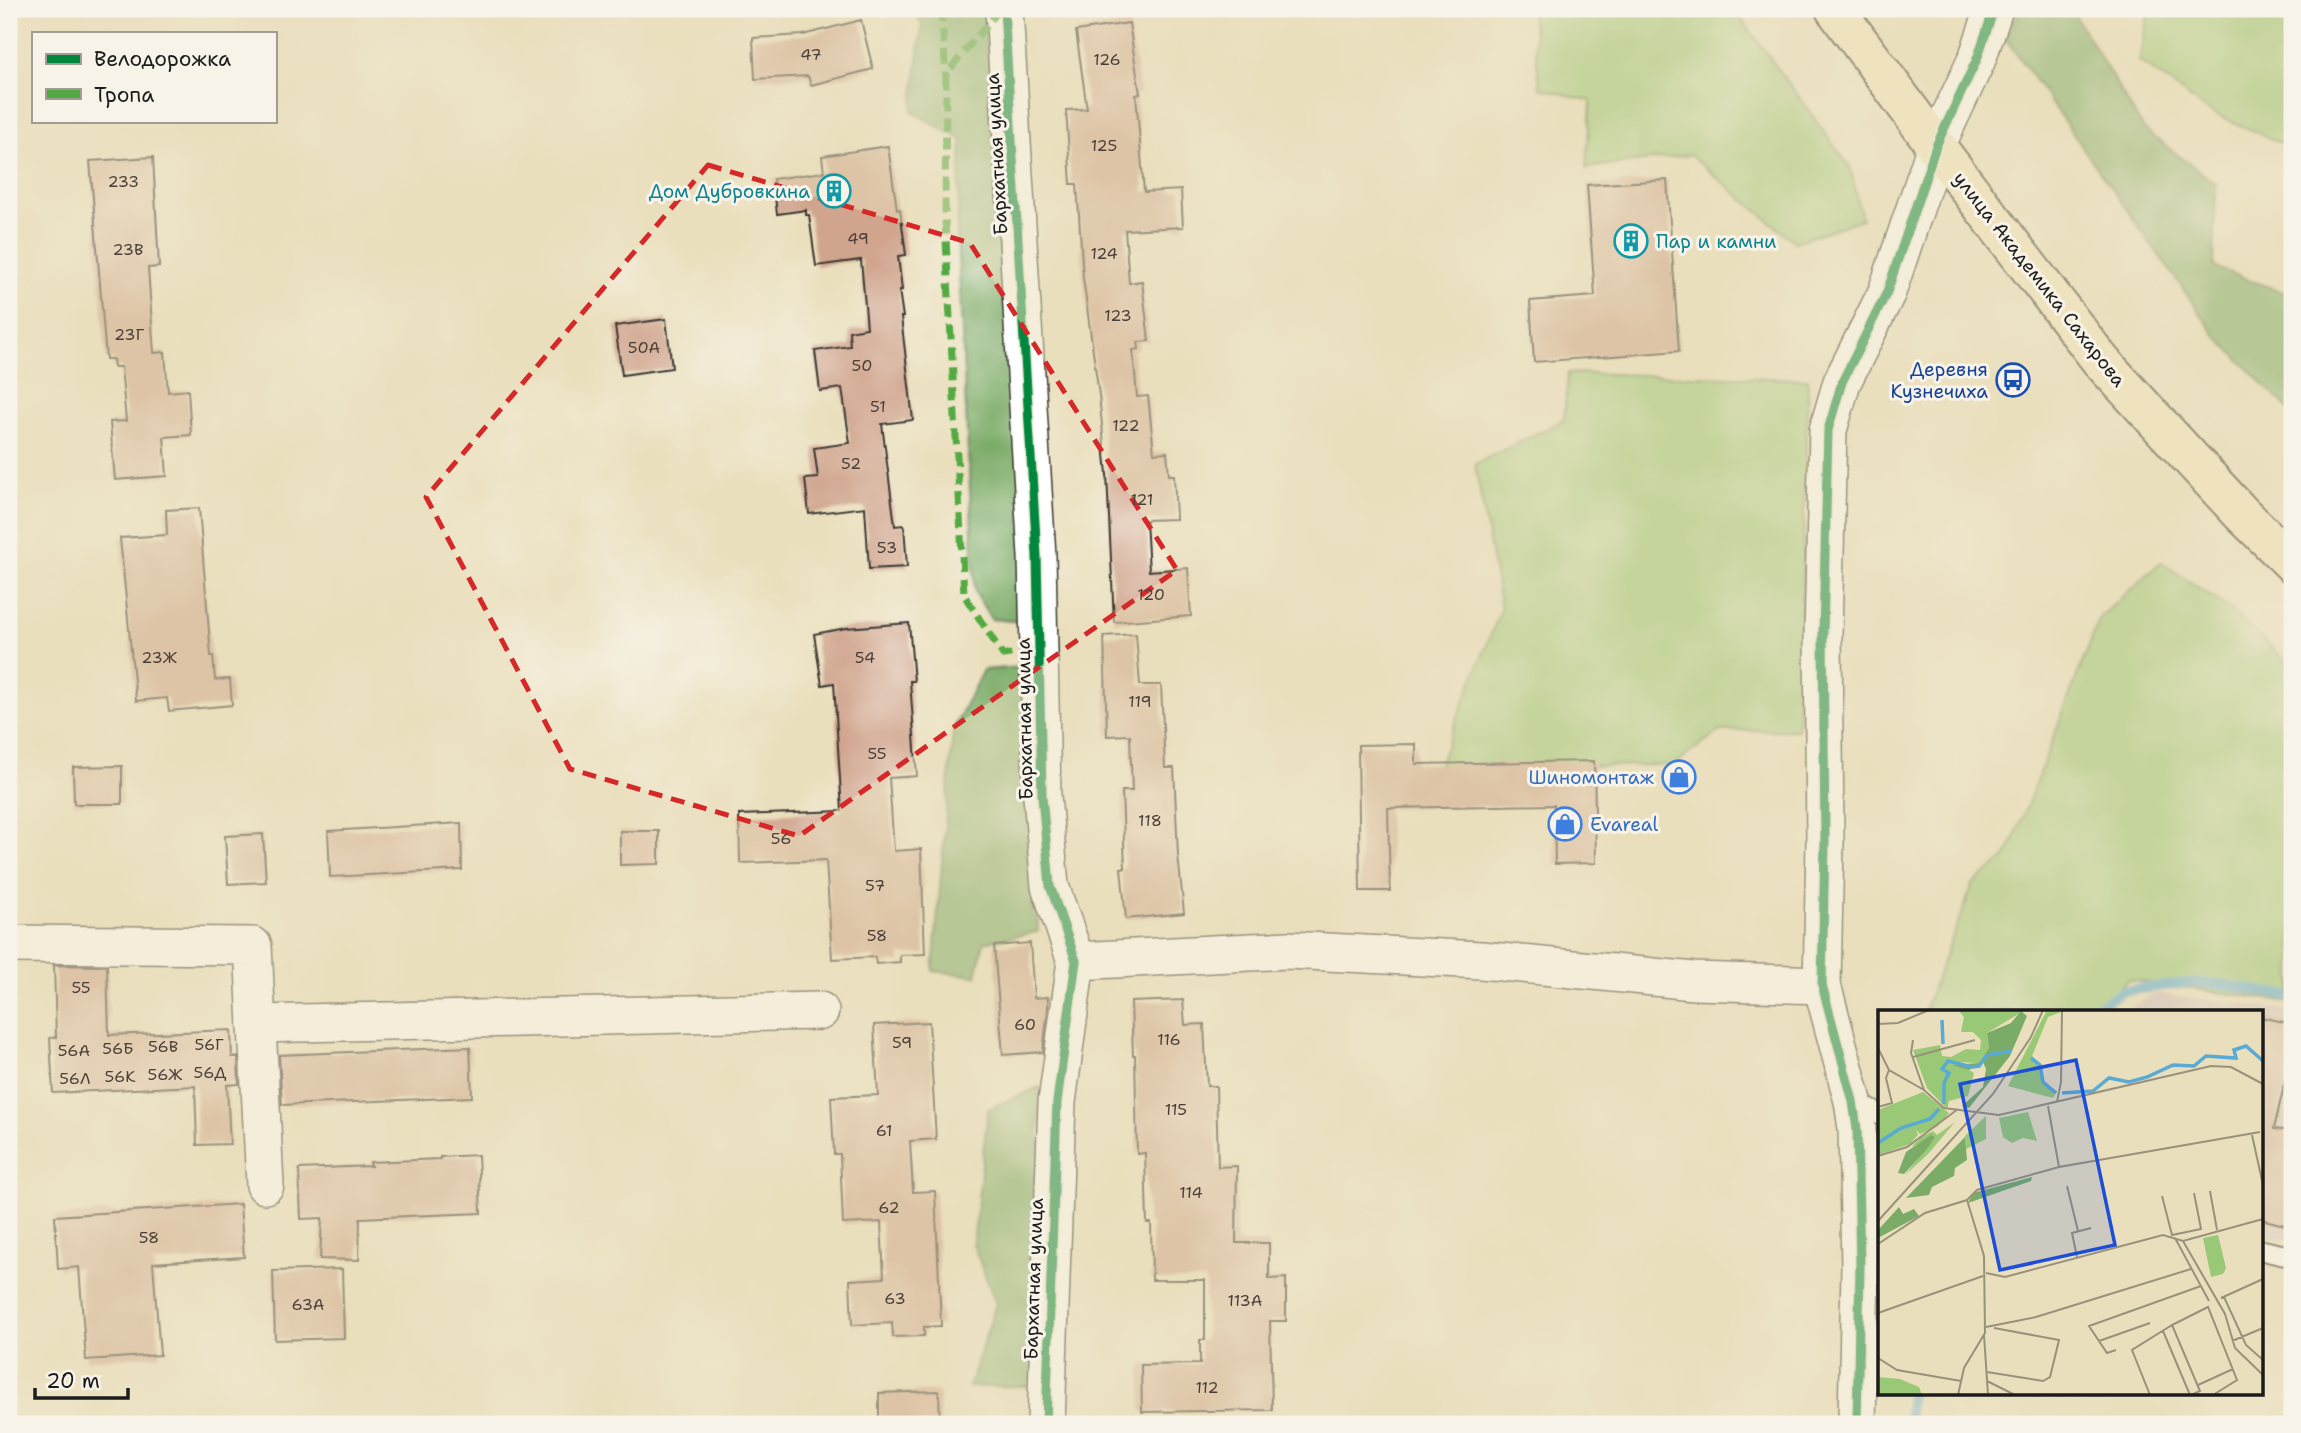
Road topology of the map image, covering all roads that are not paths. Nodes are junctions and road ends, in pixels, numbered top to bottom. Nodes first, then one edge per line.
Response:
1 (1004, 9) edge
2 (1835, 9) edge
3 (1994, 9) edge
4 (1936, 146) junction
5 (2292, 563) edge
6 (9, 944) edge
7 (1076, 961) junction
8 (1822, 985) junction
9 (820, 1011) dead end
10 (257, 1024) junction
11 (1866, 1108) edge
12 (265, 1185) dead end
13 (2262, 1250) edge
14 (2292, 1257) edge
15 (1046, 1424) edge
16 (1857, 1424) edge

1 - 7 street, Бархатная улица
2 - 4 main road, улица Академика Сахарова
3 - 4 street
4 - 5 main road, улица Академика Сахарова
4 - 8 street
6 - 10 street
7 - 8 street
7 - 15 street, Бархатная улица
8 - 11 street
9 - 10 street
10 - 12 street
11 - 16 street
13 - 14 lane

